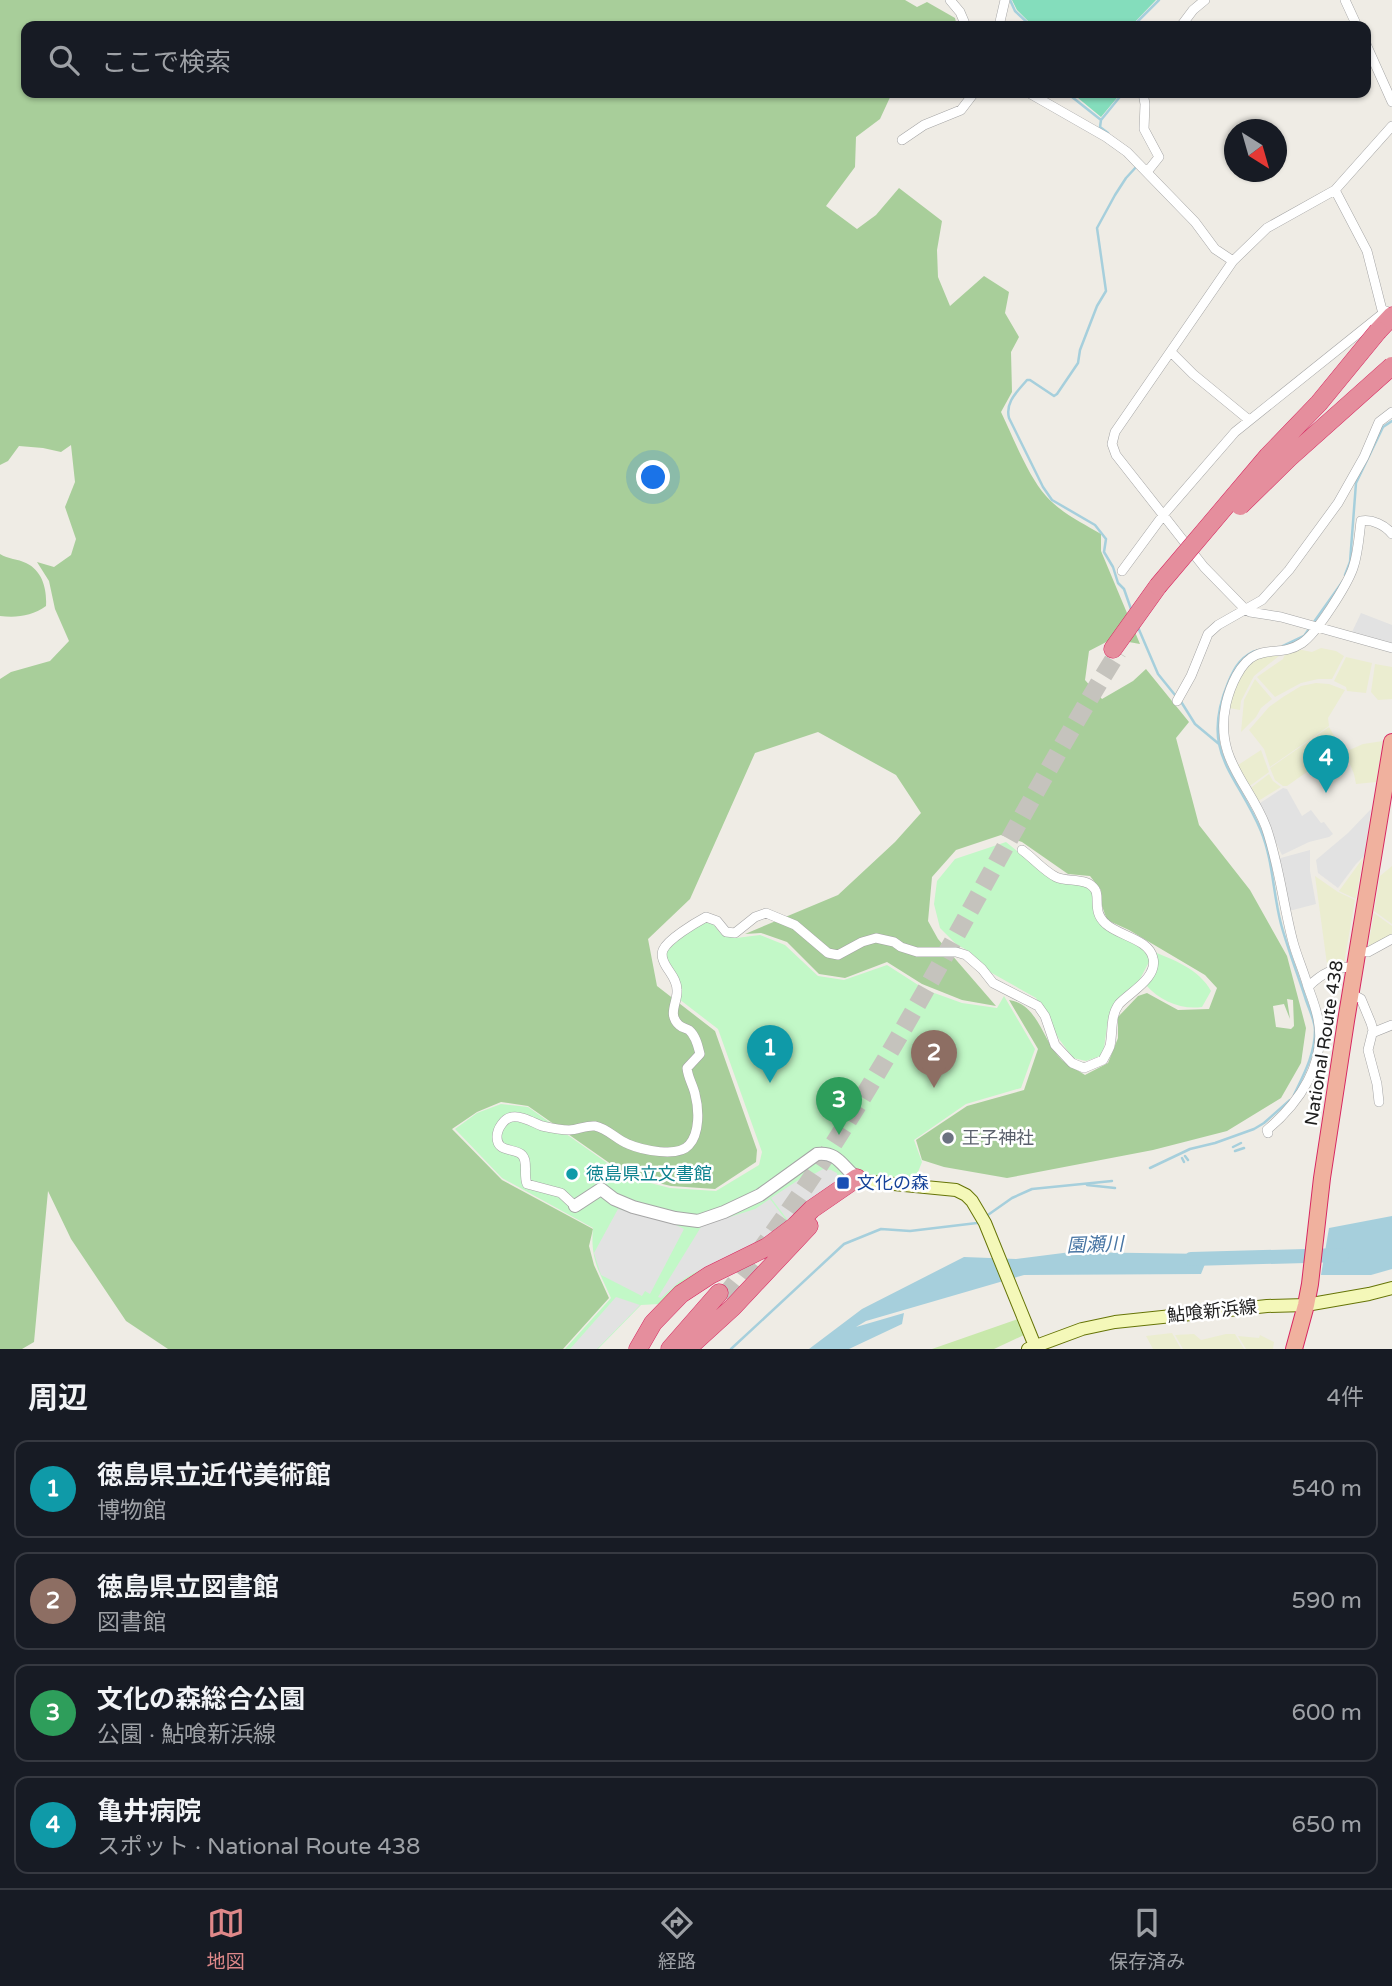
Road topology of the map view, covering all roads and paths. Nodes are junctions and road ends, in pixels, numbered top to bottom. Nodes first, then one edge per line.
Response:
1 (950, 0) edge
2 (1005, 0) edge
3 (1205, 0) edge
4 (1345, 0) edge
5 (964, 21) edge
6 (1000, 21) edge
7 (1185, 21) edge
8 (1355, 21) edge
9 (1371, 55) edge
10 (970, 98) edge
11 (1038, 98) edge
12 (1144, 98) edge
13 (1392, 102) edge
14 (1392, 126) edge
15 (902, 140) dead end
16 (1147, 172) junction
17 (1335, 190) junction
18 (1233, 261) junction
19 (1390, 314) edge
20 (1171, 352) junction
21 (1392, 366) edge
22 (1392, 412) edge
23 (1249, 420) junction
24 (1164, 514) junction
25 (1392, 534) edge
26 (1122, 570) dead end
27 (1161, 588) junction
28 (1247, 610) junction
29 (1318, 627) junction
30 (1392, 648) edge
31 (1115, 650) tunnel mouth
32 (1177, 701) dead end
33 (1392, 742) edge
34 (1022, 850) dead end
35 (1392, 939) edge
36 (1356, 959) junction
37 (1308, 987) junction
38 (1350, 993) junction
39 (1392, 1025) edge
40 (1372, 1033) junction
41 (1379, 1101) dead end
42 (1268, 1133) dead end
43 (860, 1180) junction
44 (575, 1206) joint
45 (1392, 1288) edge
46 (1306, 1305) junction
47 (1032, 1344) edge
48 (638, 1349) edge
49 (670, 1349) edge
50 (677, 1349) edge
51 (688, 1349) edge
52 (1294, 1349) edge

1 - 5 street
2 - 6 street
3 - 7 street
4 - 8 street
9 - 13 street
10 - 15 street
11 - 16 street
12 - 16 street
14 - 17 street
16 - 18 street
17 - 18 street
17 - 19 street
18 - 20 street
19 - 23 street
19 - 27 highway, bridge
20 - 23 street
20 - 24 street
21 - 27 highway, bridge
22 - 28 street
23 - 24 street
24 - 26 street
24 - 28 street
25 - 29 street
27 - 31 highway
28 - 29 street
28 - 32 street
29 - 30 street
29 - 37 street
33 - 36 highway, National Route 438
34 - 44 street
35 - 36 street
36 - 37 street
36 - 38 highway, National Route 438
37 - 42 street
38 - 40 street
38 - 46 highway, National Route 438
39 - 40 street
40 - 41 street
43 - 44 street
43 - 47 main road, 鮎喰新浜線
43 - 48 highway
43 - 51 highway
45 - 46 main road, 鮎喰新浜線
46 - 47 main road, 鮎喰新浜線
46 - 52 highway, National Route 438
49 - 50 highway

